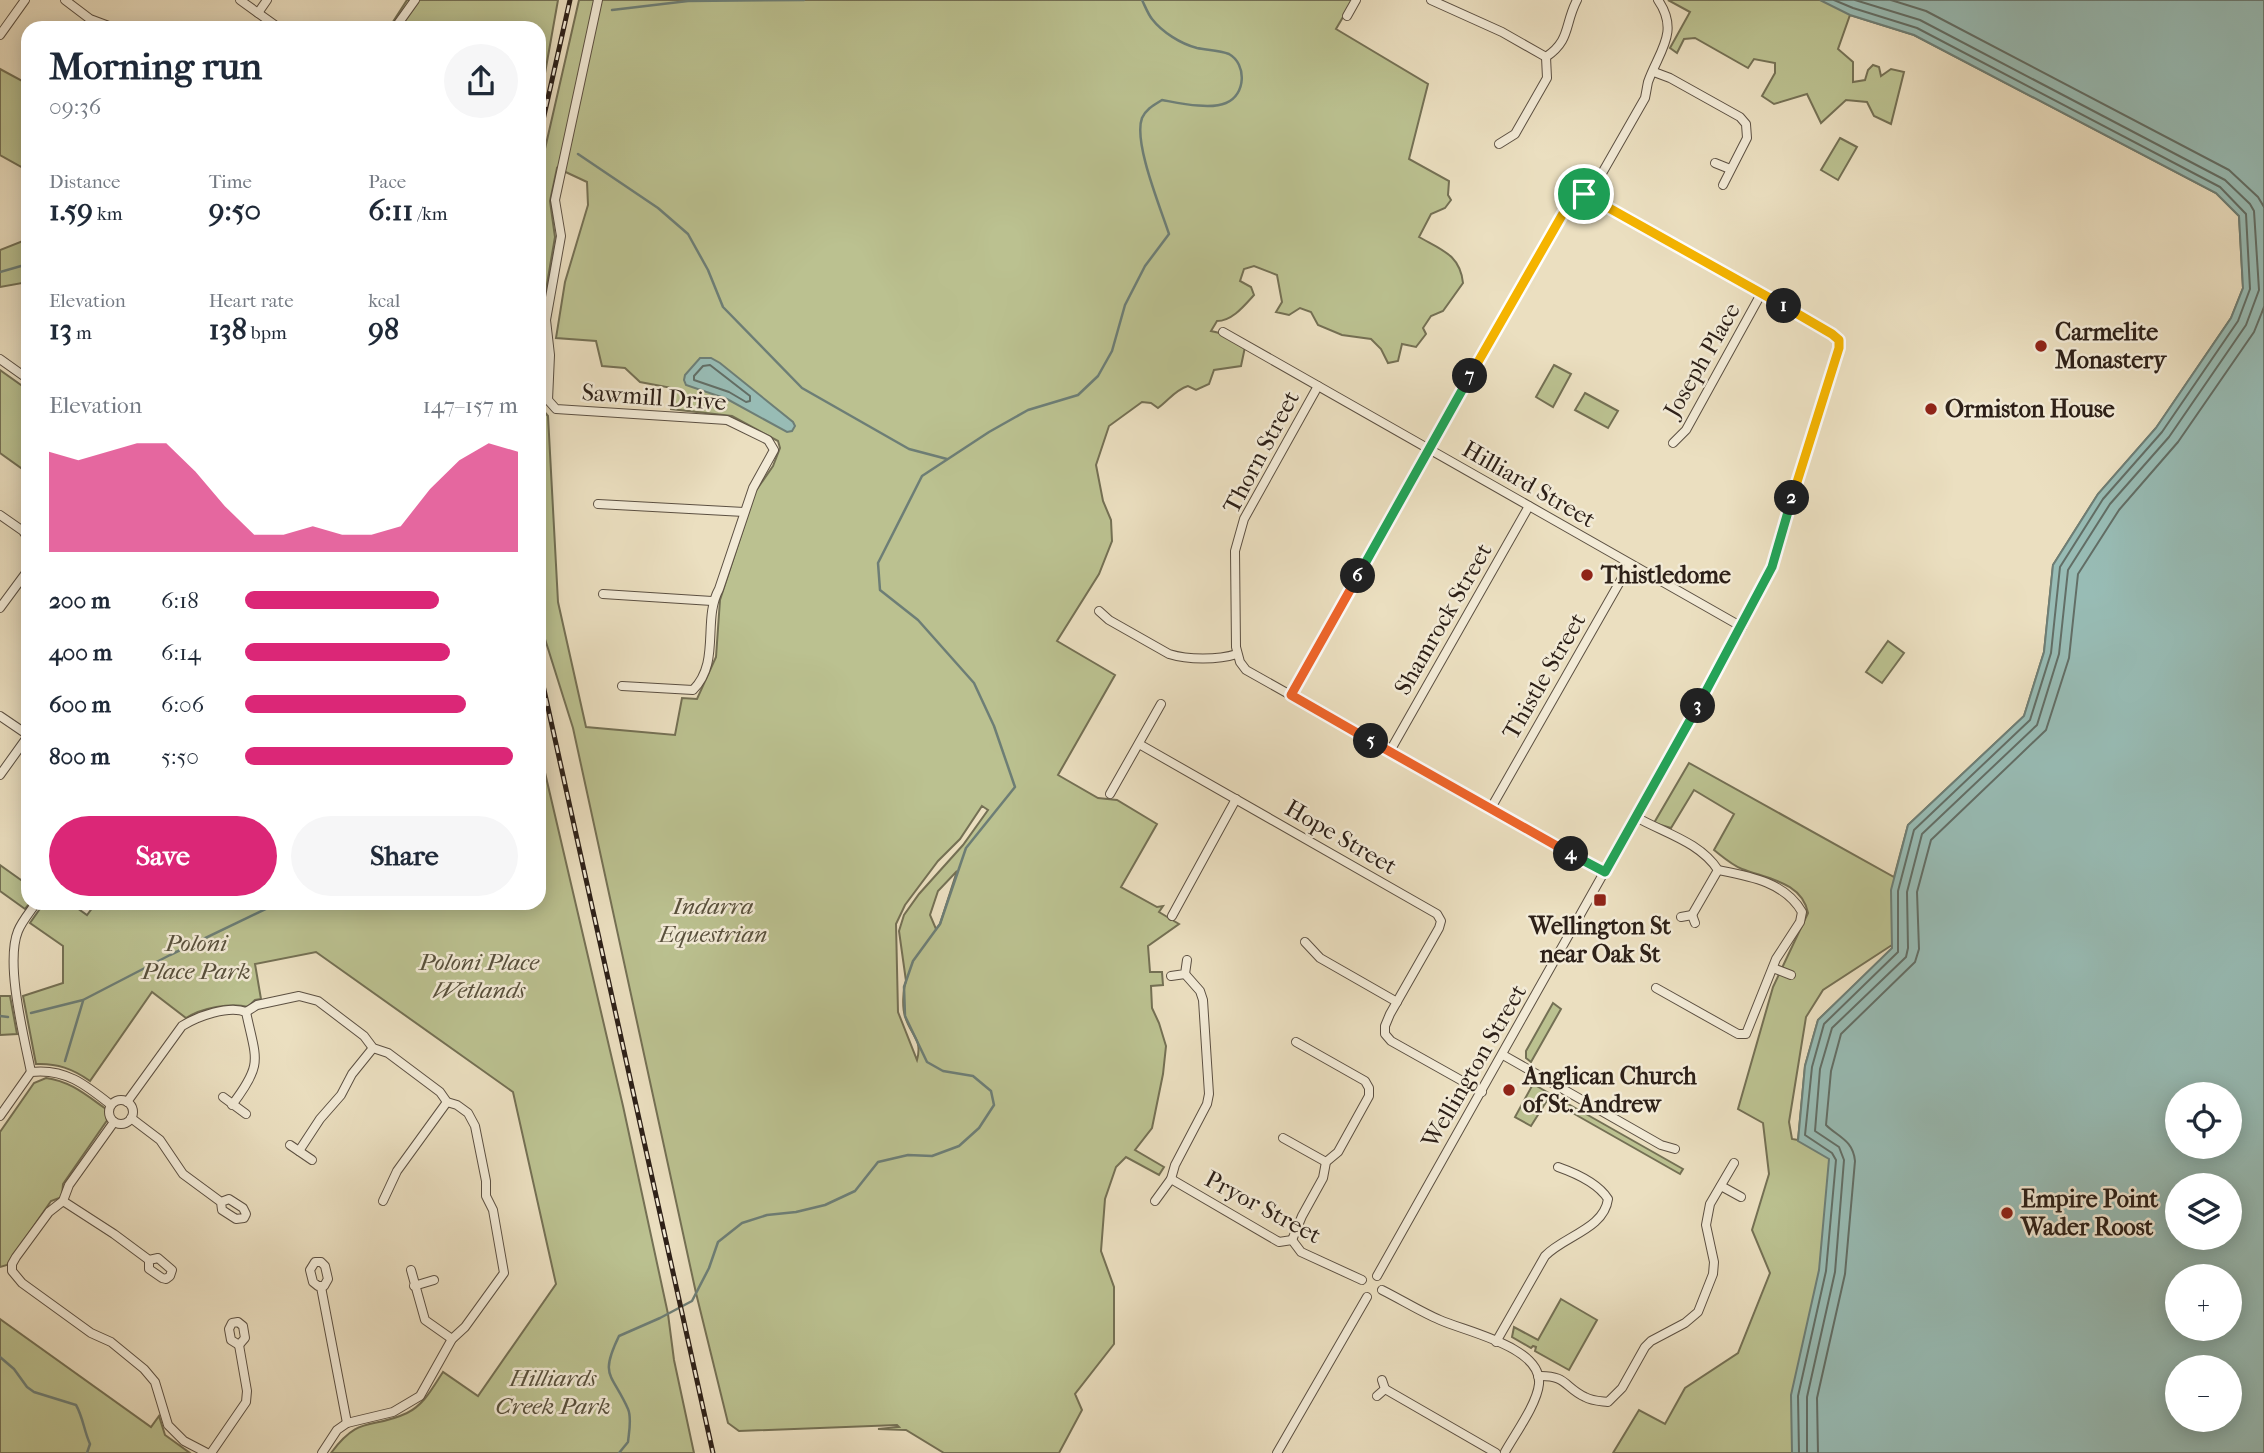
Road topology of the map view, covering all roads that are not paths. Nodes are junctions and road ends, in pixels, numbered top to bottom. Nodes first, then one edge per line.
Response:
1 (25, 0) edge
2 (65, 0) edge
3 (240, 0) edge
4 (268, 0) edge
5 (415, 0) edge
6 (598, 0) edge
7 (1356, 0) edge
8 (1431, 0) edge
9 (1577, 0) edge
10 (1658, 0) edge
11 (258, 13) junction
12 (1347, 16) dead end
13 (95, 21) edge
14 (269, 21) edge
15 (400, 21) edge
16 (0, 35) edge
17 (1546, 57) junction
18 (1654, 72) junction
19 (1499, 144) dead end
20 (1715, 163) dead end
21 (1730, 169) junction
22 (1723, 185) dead end
23 (1589, 196) junction
24 (1761, 294) junction
25 (1223, 332) dead end
26 (0, 359) edge
27 (21, 374) edge
28 (1318, 386) junction
29 (1673, 443) dead end
30 (1429, 449) junction
31 (598, 504) dead end
32 (1529, 506) junction
33 (744, 512) junction
34 (0, 515) edge
35 (21, 530) edge
36 (1630, 564) junction
37 (21, 580) edge
38 (603, 594) dead end
39 (712, 601) junction
40 (0, 608) edge
41 (1099, 611) dead end
42 (1742, 627) junction
43 (1238, 658) junction
44 (622, 686) dead end
45 (1291, 695) junction
46 (1161, 704) dead end
47 (0, 716) edge
48 (21, 730) edge
49 (1139, 744) junction
50 (21, 745) edge
51 (1390, 751) junction
52 (0, 775) edge
53 (1110, 794) dead end
54 (1236, 799) junction
55 (1491, 808) junction
56 (1636, 817) junction
57 (1718, 870) junction
58 (1605, 872) junction
59 (31, 910) edge
60 (1172, 916) dead end
61 (1682, 917) dead end
62 (1305, 943) dead end
63 (1187, 960) dead end
64 (1773, 968) junction
65 (1185, 974) junction
66 (1791, 975) dead end
67 (1171, 976) dead end
68 (1656, 988) dead end
69 (1397, 1002) junction
70 (246, 1012) junction
71 (1296, 1042) dead end
72 (373, 1048) junction
73 (1503, 1055) junction
74 (32, 1072) junction
75 (1482, 1092) junction
76 (223, 1097) dead end
77 (127, 1102) junction
78 (447, 1102) junction
79 (111, 1105) junction
80 (232, 1105) junction
81 (246, 1114) dead end
82 (0, 1116) edge
83 (131, 1118) junction
84 (114, 1122) junction
85 (1283, 1138) dead end
86 (289, 1145) dead end
87 (1675, 1149) dead end
88 (299, 1151) junction
89 (312, 1160) dead end
90 (1326, 1162) junction
91 (1734, 1163) dead end
92 (1558, 1167) dead end
93 (1171, 1179) junction
94 (1721, 1186) junction
95 (1741, 1197) dead end
96 (63, 1201) junction
97 (383, 1201) dead end
98 (1155, 1201) dead end
99 (221, 1202) dead end
100 (1292, 1240) junction
101 (149, 1260) dead end
102 (411, 1270) dead end
103 (1377, 1276) junction
104 (434, 1280) dead end
105 (1362, 1280) junction
106 (414, 1286) junction
107 (321, 1287) dead end
108 (1382, 1290) junction
109 (1367, 1297) junction
110 (452, 1339) junction
111 (1496, 1342) junction
112 (239, 1345) dead end
113 (1538, 1376) junction
114 (1377, 1396) dead end
115 (347, 1423) junction
116 (209, 1453) edge
117 (322, 1453) edge
118 (1277, 1453) edge
119 (1501, 1453) edge

1 - 16 street
2 - 13 street
3 - 11 street
4 - 11 street
5 - 15 street
6 - 33 street, Sawmill Drive
7 - 12 street
8 - 17 street
9 - 17 street
10 - 18 street
11 - 14 street
17 - 19 street
18 - 21 street
18 - 23 street
20 - 21 street
21 - 22 street
23 - 24 street
23 - 30 street
24 - 29 street, Joseph Place
24 - 42 street, Wellington Street
25 - 28 street, Hilliard Street
26 - 27 street
28 - 30 street, Hilliard Street
28 - 43 street, Thorn Street
30 - 32 street, Hilliard Street
30 - 45 street
31 - 33 street
32 - 36 street, Hilliard Street
32 - 51 street, Shamrock Street
33 - 39 street, Sawmill Drive
34 - 35 street
36 - 42 street, Hilliard Street
36 - 55 street, Thistle Street
37 - 40 street
38 - 39 street
39 - 44 street, Sawmill Drive
41 - 43 street
42 - 56 street, Wellington Street
43 - 45 street
45 - 51 street
46 - 49 street
47 - 48 street
49 - 53 street
49 - 54 street, Hope Street
50 - 52 street
51 - 55 street
54 - 60 street
54 - 69 street, Hope Street
55 - 58 street
56 - 57 street
56 - 58 street, Wellington Street
57 - 61 street
57 - 64 street
58 - 73 street, Wellington Street
59 - 74 street
62 - 69 street
63 - 65 street
64 - 66 street
64 - 68 street
65 - 67 street
65 - 93 street
69 - 75 street
70 - 72 street
70 - 77 street
70 - 80 street
71 - 90 street
72 - 78 street
72 - 88 street
73 - 75 street, Wellington Street
73 - 87 street
74 - 79 street
74 - 82 street
75 - 103 street, Wellington Street
76 - 80 street
77 - 79 street
77 - 83 street
78 - 97 street
78 - 110 street
79 - 84 street
80 - 81 street
83 - 84 street
83 - 99 street
84 - 96 street
85 - 90 street
86 - 88 street
88 - 89 street
90 - 100 street
91 - 94 street
92 - 111 street
93 - 98 street, Pryor Street
93 - 100 street, Pryor Street
94 - 95 street
94 - 113 street
96 - 101 street
96 - 116 street
100 - 105 street, Pryor Street
102 - 106 street
103 - 105 street
103 - 108 street
104 - 106 street
105 - 109 street
106 - 110 street
107 - 115 street
108 - 109 street
108 - 111 street
109 - 118 street
110 - 115 street
111 - 113 street
112 - 116 street
113 - 119 street
114 - 119 street
115 - 117 street

